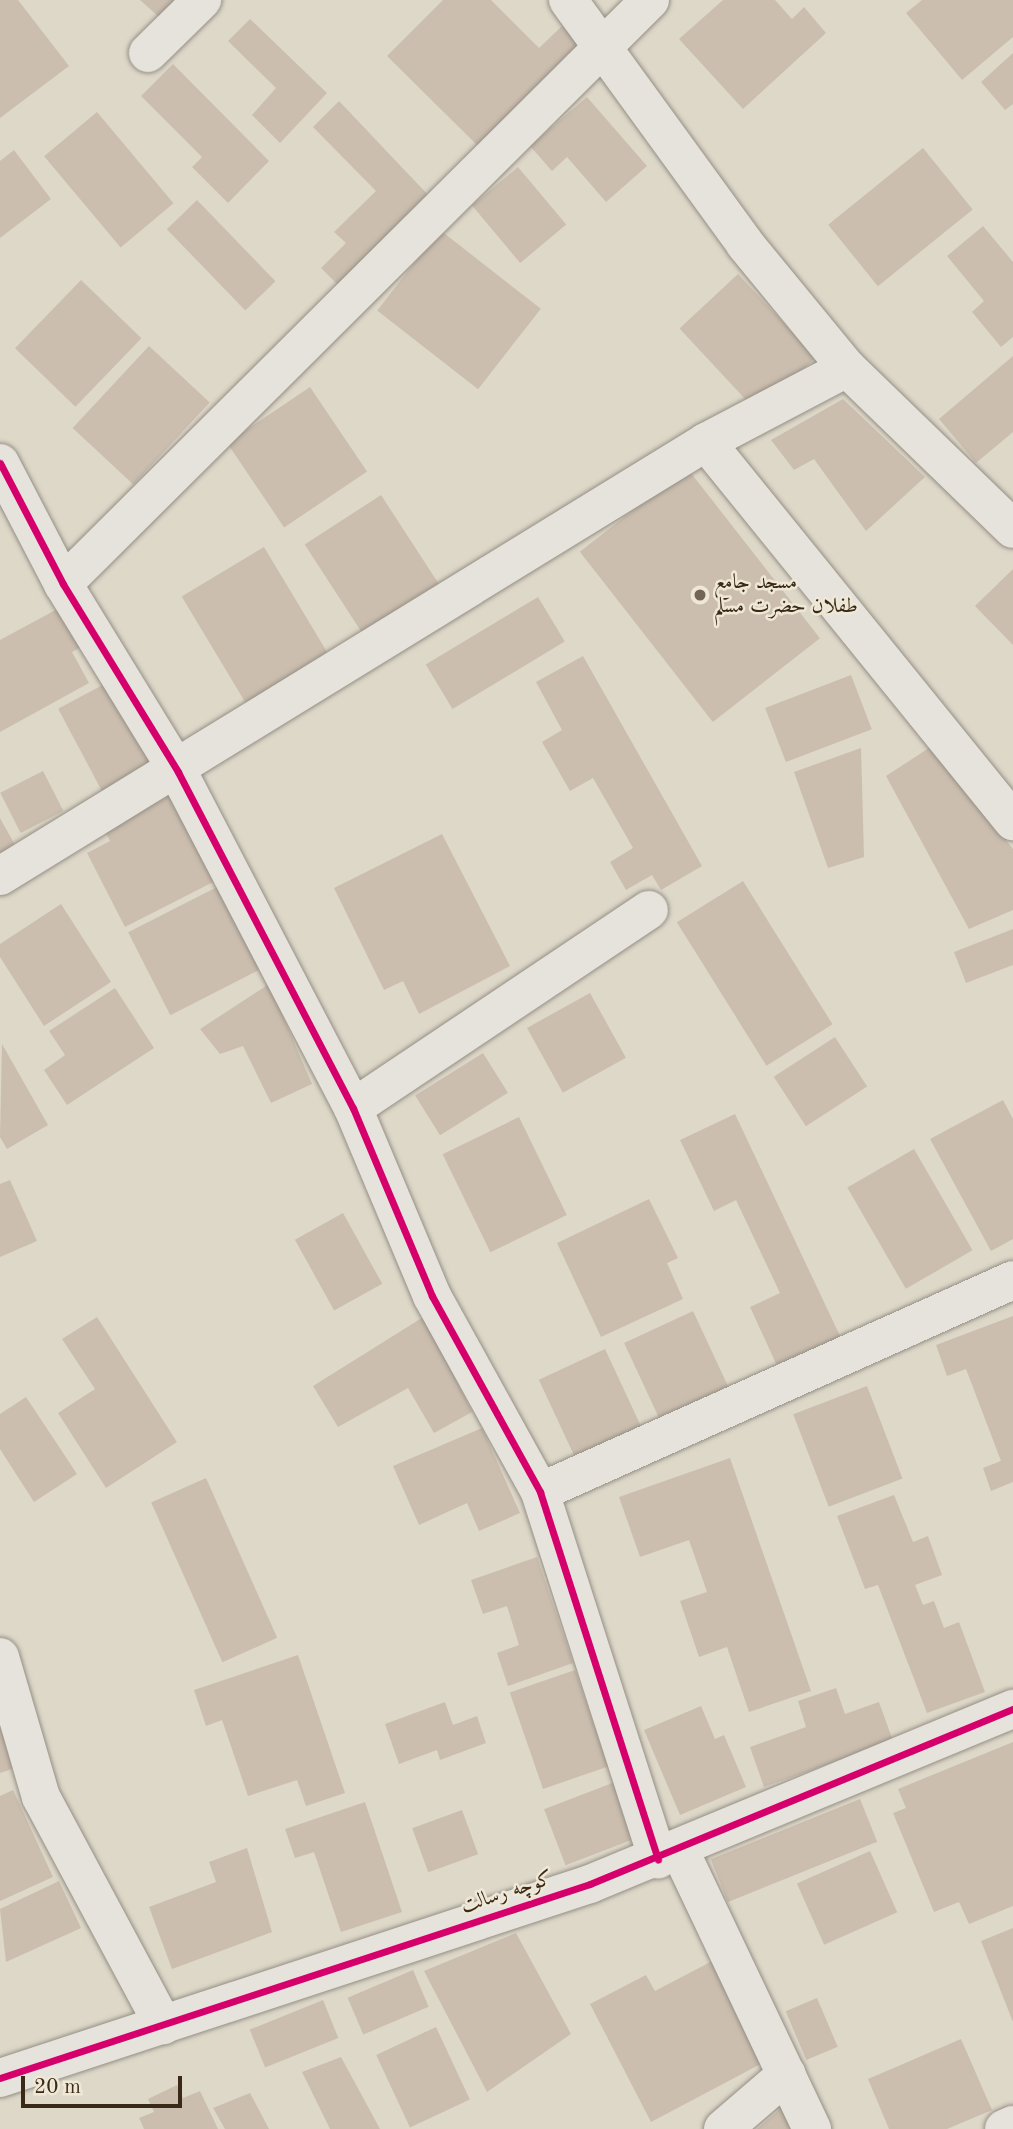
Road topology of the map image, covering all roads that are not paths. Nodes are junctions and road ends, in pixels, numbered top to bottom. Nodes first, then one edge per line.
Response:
1 (202, 0) edge
2 (568, 0) edge
3 (650, 0) edge
4 (603, 44) junction
5 (148, 53) dead end
6 (847, 368) junction
7 (706, 442) junction
8 (0, 463) edge
9 (1013, 529) edge
10 (63, 584) junction
11 (178, 772) junction
12 (1013, 821) edge
13 (0, 876) edge
14 (649, 910) dead end
15 (354, 1108) junction
16 (1013, 1280) edge
17 (540, 1492) junction
18 (0, 1657) edge
19 (1013, 1709) edge
20 (669, 1855) junction
21 (163, 2025) junction
22 (787, 2074) junction
23 (0, 2078) edge
24 (1013, 2125) edge
25 (723, 2129) edge
26 (812, 2129) edge
27 (1004, 2129) edge

1 - 5 street
2 - 4 street
3 - 4 street
4 - 6 street
4 - 10 street
6 - 7 street
6 - 9 street
7 - 11 street
7 - 12 street
8 - 10 street
10 - 11 street
11 - 13 street
11 - 15 street
14 - 15 street
15 - 17 street
16 - 17 street
17 - 20 street
18 - 21 street
19 - 20 street, کوچه رسالت
20 - 21 street, کوچه رسالت
20 - 22 street
21 - 23 street, کوچه رسالت
22 - 25 street
22 - 26 street
24 - 27 street

